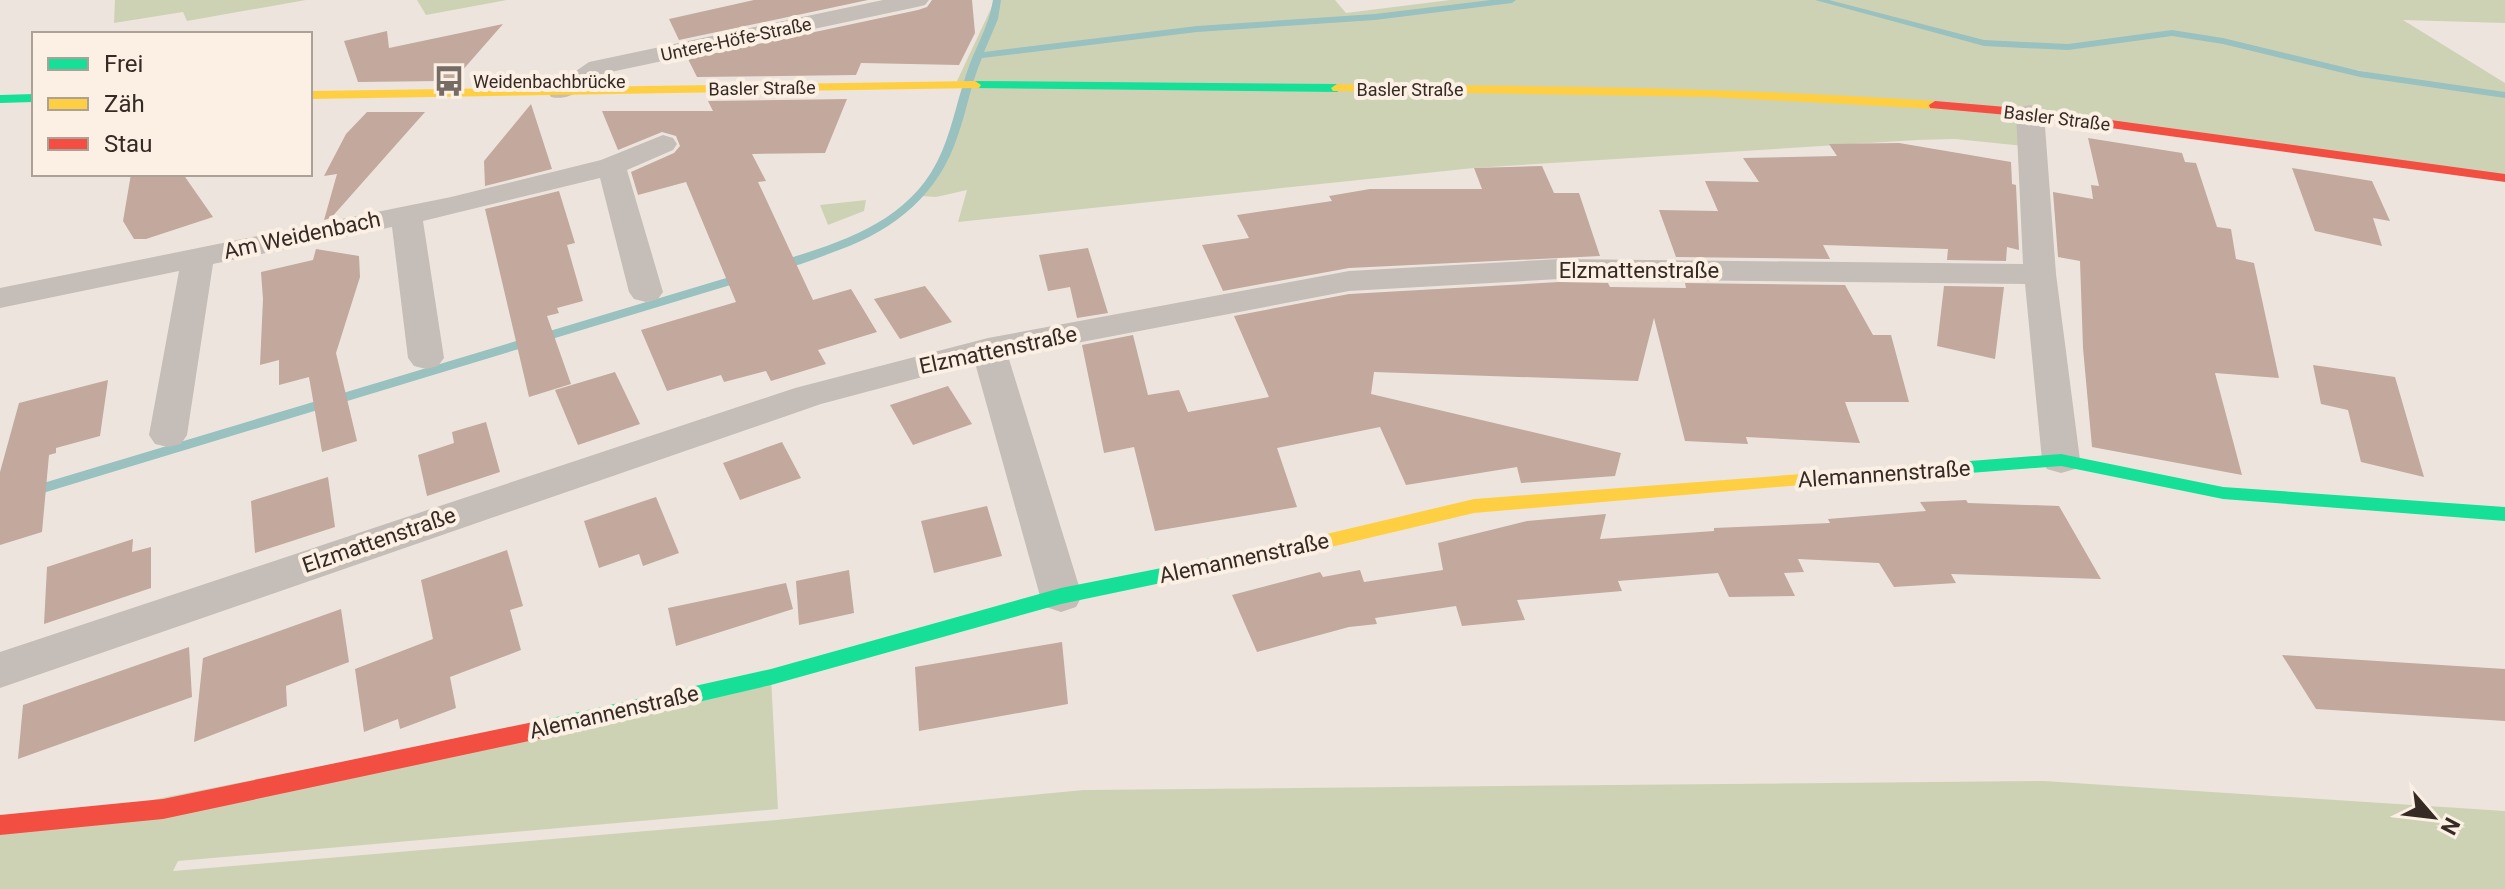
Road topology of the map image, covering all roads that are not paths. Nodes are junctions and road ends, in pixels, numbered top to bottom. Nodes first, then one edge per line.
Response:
1 (917, 0) edge
2 (560, 91) junction
3 (312, 95) edge
4 (32, 98) edge
5 (0, 99) edge
6 (2030, 113) junction
7 (663, 144) dead end
8 (611, 166) junction
9 (2505, 178) edge
10 (406, 213) junction
11 (198, 257) junction
12 (2040, 274) junction
13 (646, 292) dead end
14 (0, 298) edge
15 (988, 349) junction
16 (426, 358) dead end
17 (168, 435) dead end
18 (2061, 460) junction
19 (2505, 514) edge
20 (1061, 596) junction
21 (0, 670) edge
22 (0, 825) edge

1 - 2 street, Untere-Höfe-Straße
2 - 3 street, Basler Straße
2 - 6 street, Basler Straße
4 - 5 street
6 - 9 street, Basler Straße
6 - 12 street
7 - 8 street, Am Weidenbach
8 - 10 street, Am Weidenbach
8 - 13 street
10 - 11 street, Am Weidenbach
10 - 16 street, Am Weidenbach
11 - 14 street, Am Weidenbach
11 - 17 street, Am Weidenbach
12 - 15 street, Elzmattenstraße
12 - 18 street
15 - 20 street
15 - 21 street, Elzmattenstraße
18 - 19 street, Alemannenstraße
18 - 20 street, Alemannenstraße
20 - 22 street, Alemannenstraße

